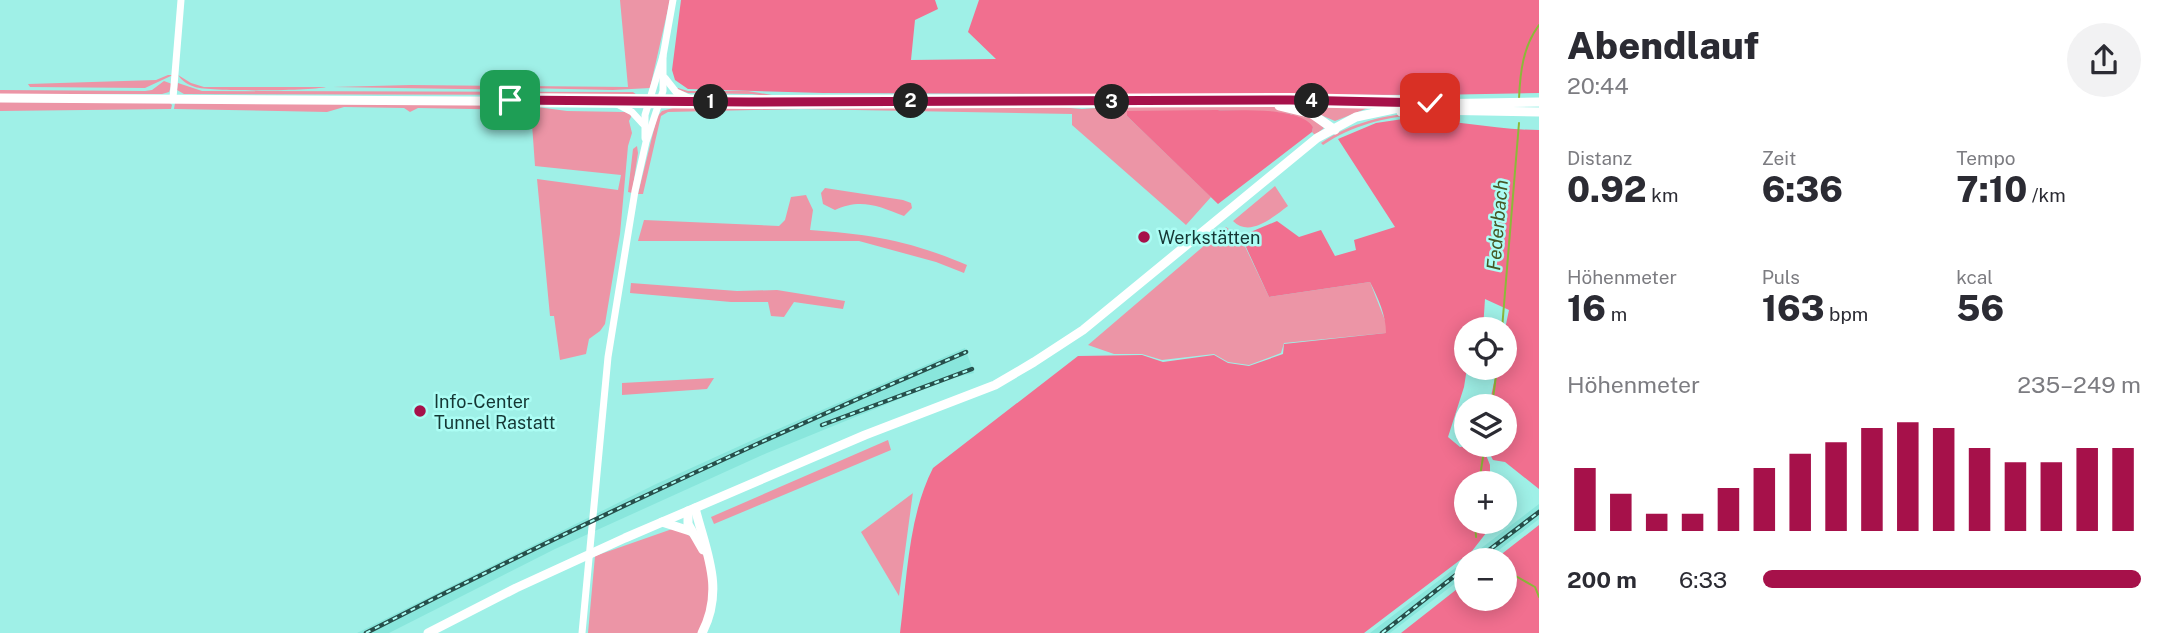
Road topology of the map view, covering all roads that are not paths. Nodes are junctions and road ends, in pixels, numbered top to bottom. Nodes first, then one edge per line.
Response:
1 (181, 0) edge
2 (673, 0) edge
3 (663, 56) junction
4 (665, 78) junction
5 (0, 98) edge
6 (173, 98) junction
7 (612, 102) junction
8 (649, 102) junction
9 (660, 102) junction
10 (697, 102) junction
11 (1260, 102) junction
12 (1539, 102) edge
13 (1430, 103) junction
14 (1539, 112) edge
15 (643, 124) junction
16 (1335, 129) junction
17 (646, 142) junction
18 (691, 510) junction
19 (662, 522) junction
20 (691, 532) junction
21 (706, 554) junction
22 (428, 633) edge
23 (582, 633) edge
24 (702, 633) edge

1 - 6 street
2 - 3 street
3 - 4 street
3 - 8 street
4 - 9 street
4 - 10 street
5 - 6 main road
6 - 7 main road
7 - 8 main road
7 - 15 street
8 - 9 main road
8 - 15 street
9 - 10 main road
9 - 17 street
10 - 11 main road
11 - 13 main road
11 - 16 main road
12 - 13 main road
13 - 16 main road
14 - 16 main road
15 - 17 street
16 - 18 main road
17 - 23 street
18 - 19 main road
18 - 20 main road
18 - 21 main road
19 - 20 main road
19 - 22 main road
20 - 21 main road
21 - 24 main road

